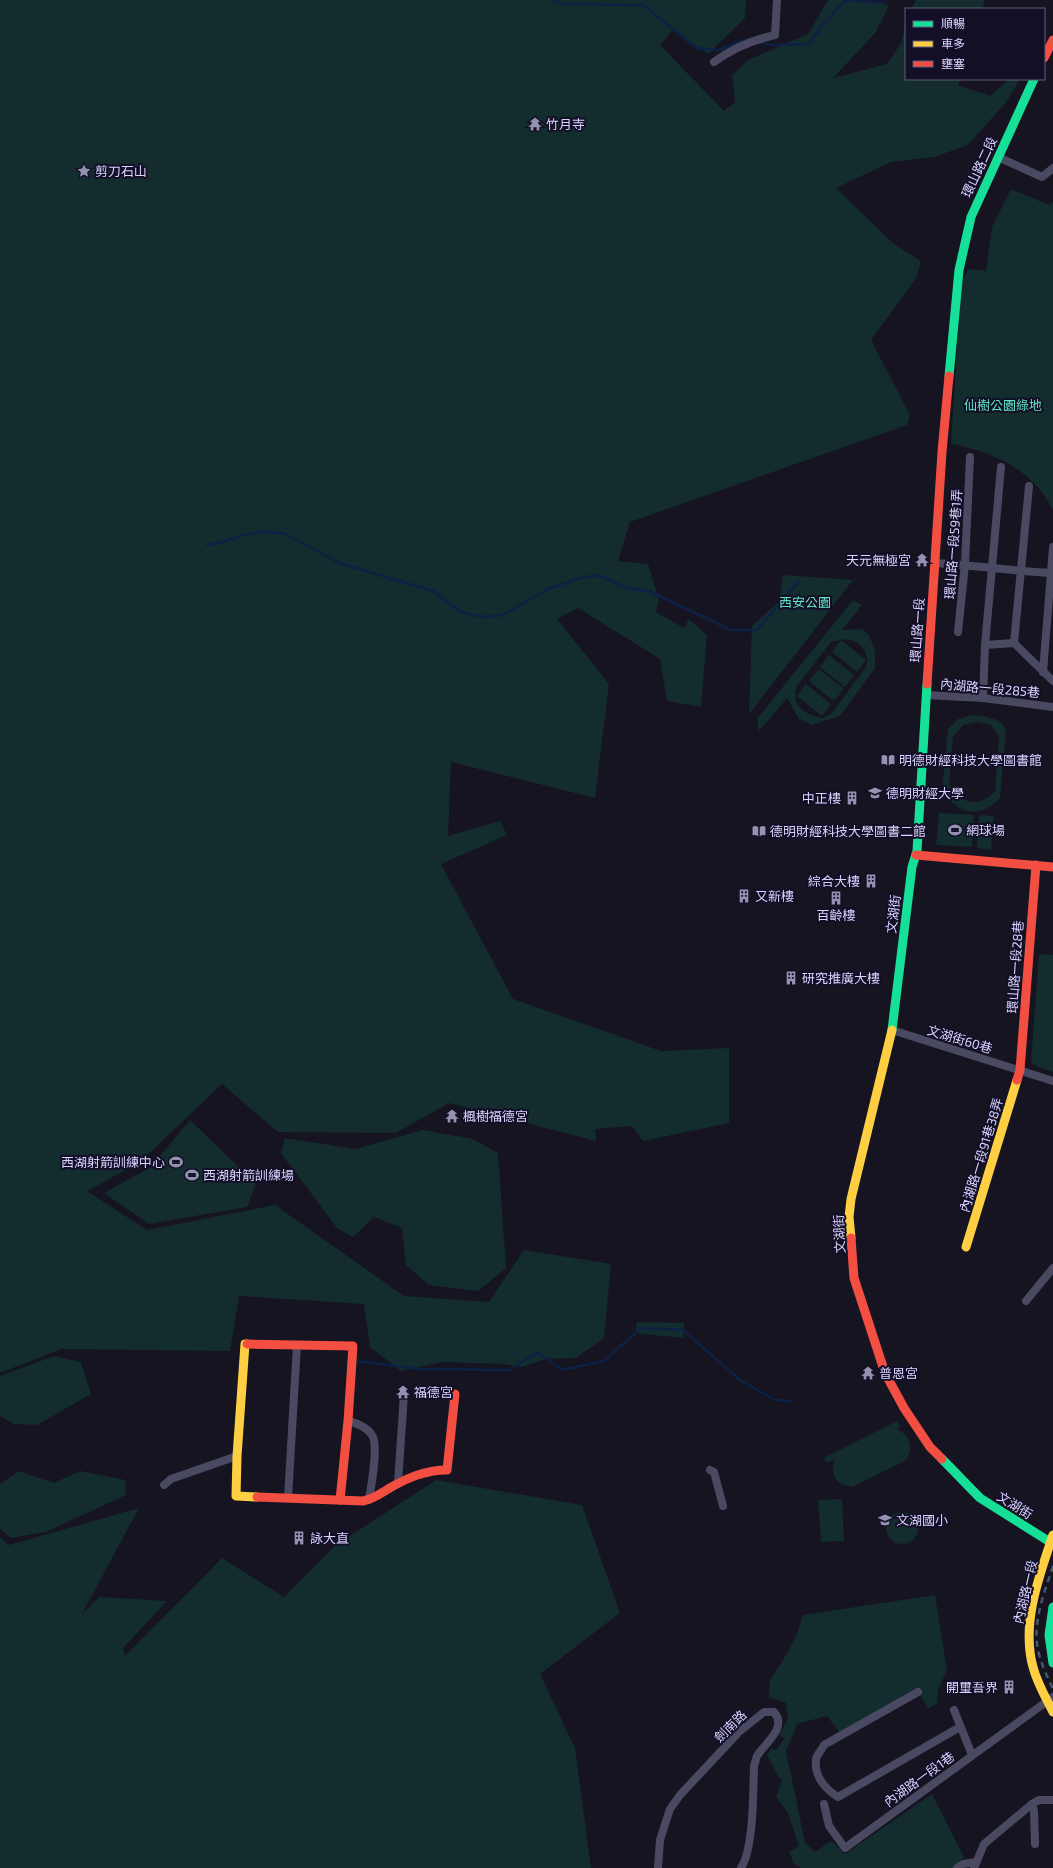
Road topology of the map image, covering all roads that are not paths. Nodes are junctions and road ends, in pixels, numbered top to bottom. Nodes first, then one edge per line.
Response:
1 (777, 0) edge
2 (1053, 40) edge
3 (1045, 56) edge
4 (714, 62) dead end
5 (1034, 80) edge
6 (998, 157) junction
7 (1053, 168) edge
8 (960, 270) joint
9 (970, 457) dead end
10 (1001, 467) dead end
11 (1029, 486) dead end
12 (1053, 547) edge
13 (934, 563) junction
14 (965, 564) junction
15 (992, 569) junction
16 (1020, 571) junction
17 (1051, 573) junction
18 (958, 632) dead end
19 (1014, 643) junction
20 (984, 645) junction
21 (1043, 672) junction
22 (1053, 681) edge
23 (926, 695) junction
24 (983, 698) junction
25 (1053, 707) edge
26 (916, 855) junction
27 (1036, 865) junction
28 (1053, 867) edge
29 (892, 1030) junction
30 (1020, 1070) junction
31 (1053, 1081) edge
32 (966, 1247) dead end
33 (1053, 1268) edge
34 (1026, 1301) dead end
35 (297, 1345) junction
36 (404, 1394) dead end
37 (455, 1394) dead end
38 (348, 1421) junction
39 (237, 1456) junction
40 (710, 1470) dead end
41 (398, 1483) junction
42 (164, 1486) dead end
43 (288, 1498) junction
44 (340, 1500) junction
45 (369, 1500) junction
46 (723, 1506) dead end
47 (1052, 1539) edge
48 (1053, 1608) edge
49 (1053, 1663) edge
50 (918, 1692) dead end
51 (1050, 1698) edge
52 (954, 1710) dead end
53 (1053, 1712) edge
54 (960, 1727) junction
55 (972, 1755) junction
56 (1053, 1800) edge
57 (824, 1804) dead end
58 (1032, 1804) junction
59 (1035, 1844) dead end
60 (975, 1865) edge
61 (658, 1868) edge
62 (744, 1868) edge
63 (957, 1868) edge

1 - 4 street
2 - 3 street
5 - 6 street, 環山路二段
6 - 7 street
6 - 8 street, 環山路二段
8 - 13 street, 環山路一段
9 - 14 street, 環山路一段59巷1弄
10 - 15 street
11 - 16 street
12 - 17 street
13 - 14 street
13 - 23 street, 環山路一段
14 - 15 street
14 - 18 street, 環山路一段59巷1弄
15 - 16 street
15 - 20 street
16 - 17 street
16 - 19 street
17 - 21 street
19 - 20 street
19 - 21 street
20 - 24 street
21 - 22 street
23 - 24 street, 內湖路一段285巷
23 - 26 street, 環山路一段
24 - 25 street, 內湖路一段285巷
26 - 27 street
26 - 29 street, 文湖街
27 - 28 street
27 - 30 street, 環山路一段28巷
29 - 30 street, 文湖街60巷
29 - 47 street, 文湖街
30 - 31 street, 文湖街60巷
30 - 32 street, 內湖路一段91巷38弄
33 - 34 street
35 - 38 street
35 - 39 street
35 - 43 street
36 - 41 street
37 - 41 street
38 - 44 street
38 - 45 street
39 - 42 street
39 - 43 street
40 - 46 street
41 - 45 street
43 - 44 street
44 - 45 street
47 - 51 street, 內湖路一段
48 - 49 street
50 - 54 street
51 - 53 street, 內湖路一段
51 - 55 street, 內湖路一段1巷
52 - 54 street
54 - 55 street
55 - 57 street, 內湖路一段1巷
56 - 58 street
58 - 59 street
58 - 60 street
60 - 63 street
61 - 62 street, 劍南路

